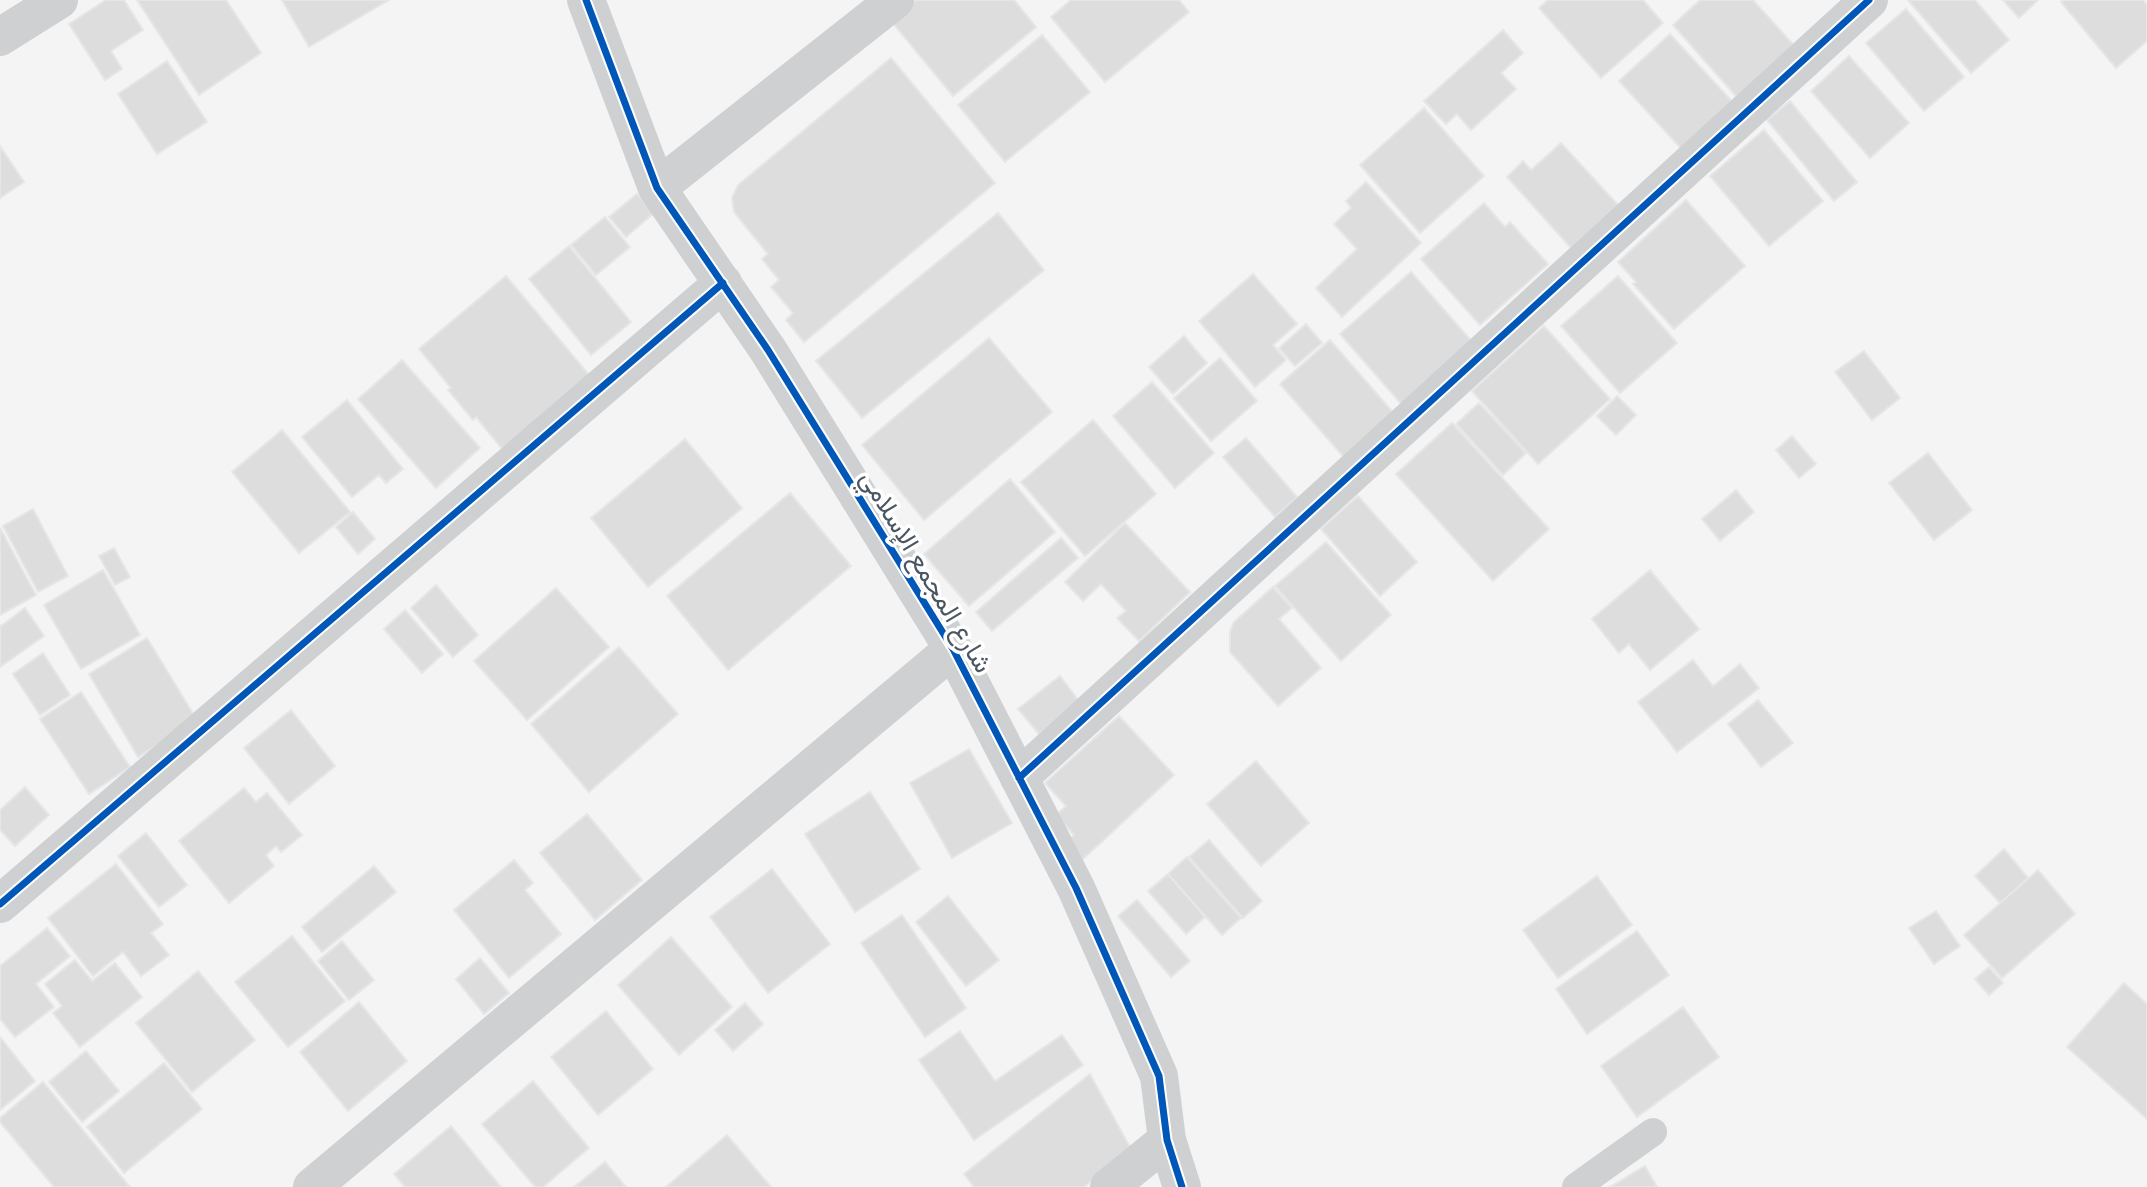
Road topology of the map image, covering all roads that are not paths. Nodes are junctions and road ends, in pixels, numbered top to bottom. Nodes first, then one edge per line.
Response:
1 (59, 0) edge
2 (586, 0) edge
3 (895, 0) edge
4 (1870, 0) edge
5 (0, 37) edge
6 (657, 188) junction
7 (723, 283) junction
8 (953, 649) junction
9 (1019, 778) junction
10 (0, 904) edge
11 (1653, 1132) dead end
12 (1167, 1140) junction
13 (312, 1187) edge
14 (1109, 1187) edge
15 (1182, 1187) edge
16 (1576, 1187) edge

1 - 5 street
2 - 6 street, شارع المجمع الإسلامي
3 - 6 street
4 - 9 street
6 - 7 street, شارع المجمع الإسلامي
7 - 8 street, شارع المجمع الإسلامي
7 - 10 street
8 - 9 street, شارع المجمع الإسلامي
8 - 13 street
9 - 12 street, شارع المجمع الإسلامي
11 - 16 lane
12 - 14 street
12 - 15 street, شارع المجمع الإسلامي

